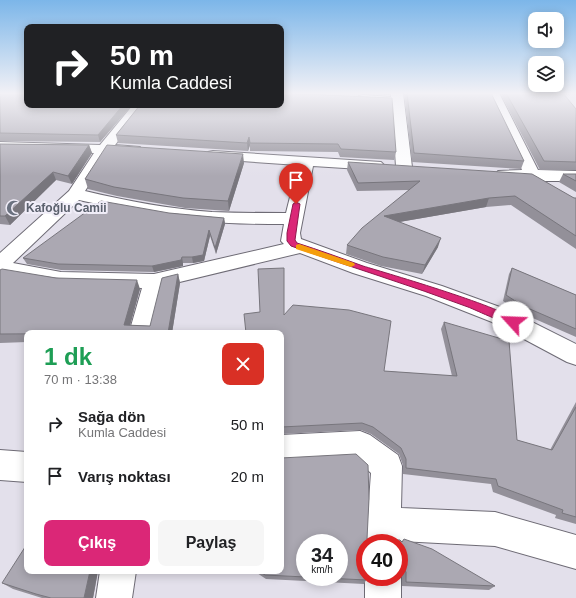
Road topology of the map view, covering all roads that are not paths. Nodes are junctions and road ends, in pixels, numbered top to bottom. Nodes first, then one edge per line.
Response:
1 (127, 121) edge
2 (399, 121) edge
3 (506, 121) edge
4 (0, 146) edge
5 (105, 148) junction
6 (151, 151) edge
7 (198, 154) edge
8 (306, 161) junction
9 (404, 167) junction
10 (419, 168) edge
11 (488, 173) edge
12 (533, 176) junction
13 (576, 176) edge
14 (559, 191) edge
15 (75, 194) junction
16 (293, 219) junction
17 (300, 247) junction
18 (0, 264) edge
19 (0, 268) edge
20 (154, 281) junction
21 (142, 330) edge
22 (576, 355) edge
23 (284, 449) edge
24 (0, 465) edge
25 (24, 467) edge
26 (383, 534) edge
27 (576, 552) edge
28 (118, 574) edge
29 (383, 586) edge
30 (114, 598) edge
31 (383, 598) edge

1 - 5 street
2 - 9 street
3 - 12 street
4 - 5 street
5 - 6 street
5 - 15 street
7 - 8 street
8 - 9 street
8 - 16 street
9 - 10 street
11 - 12 street
12 - 13 street
12 - 14 street
15 - 16 street
15 - 18 street
16 - 17 street
17 - 20 street
17 - 22 street
19 - 20 street
20 - 21 street
23 - 26 street
24 - 25 street
26 - 27 street
28 - 30 street
29 - 31 street

